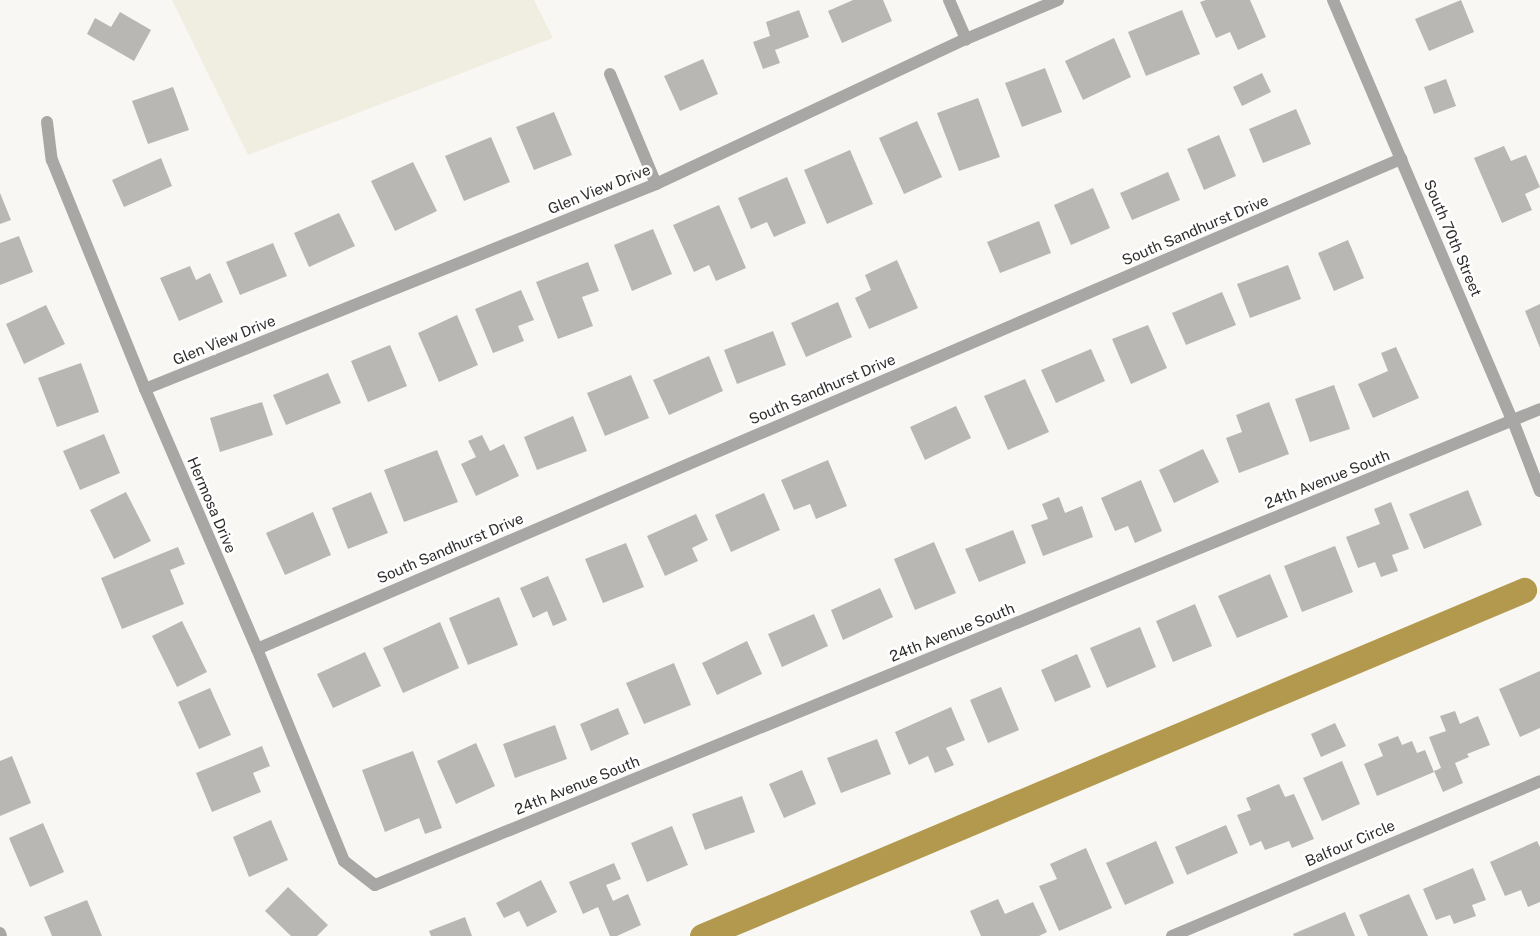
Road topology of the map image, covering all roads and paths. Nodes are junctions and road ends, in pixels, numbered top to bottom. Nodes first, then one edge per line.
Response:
1 (948, 0) edge
2 (1058, 0) edge
3 (1333, 0) edge
4 (966, 39) junction
5 (610, 74) dead end
6 (47, 122) dead end
7 (1401, 159) junction
8 (656, 184) junction
9 (145, 389) junction
10 (1540, 409) edge
11 (1513, 421) junction
12 (1540, 491) edge
13 (256, 649) junction
14 (1540, 781) edge
15 (375, 885) joint
16 (1172, 936) edge

1 - 4 street
2 - 4 street, Glen View Drive
3 - 7 street, South 70th Street
4 - 8 street, Glen View Drive
5 - 8 street
6 - 9 street, Hermosa Drive
7 - 11 street, South 70th Street
7 - 13 street, South Sandhurst Drive
8 - 9 street, Glen View Drive
9 - 13 street, Hermosa Drive
10 - 11 street, 24th Avenue South
11 - 12 street, South 70th Street
11 - 15 street, 24th Avenue South
13 - 15 street, Hermosa Drive
14 - 16 street, Balfour Circle

